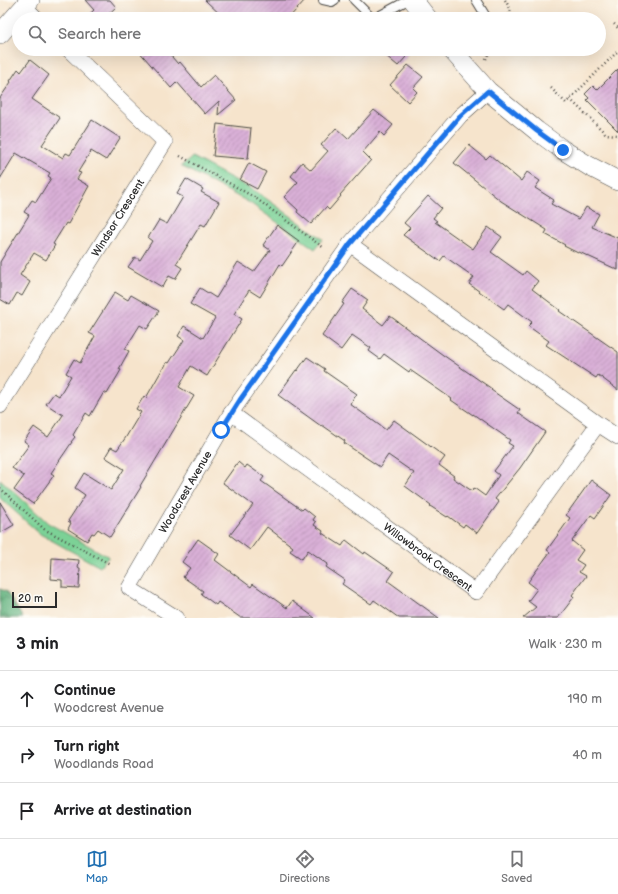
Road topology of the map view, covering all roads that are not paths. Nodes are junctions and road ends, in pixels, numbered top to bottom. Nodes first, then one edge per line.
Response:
1 (323, 0) edge
2 (335, 0) edge
3 (354, 0) edge
4 (408, 0) edge
5 (413, 0) edge
6 (476, 0) edge
7 (366, 12) edge
8 (386, 12) edge
9 (422, 12) edge
10 (483, 12) edge
11 (12, 24) edge
12 (0, 34) edge
13 (75, 56) edge
14 (460, 56) edge
15 (488, 91) junction
16 (618, 181) edge
17 (350, 244) junction
18 (0, 406) edge
19 (231, 413) junction
20 (598, 424) junction
21 (618, 437) edge
22 (177, 618) edge

1 - 2 lane
3 - 7 lane
4 - 8 lane
5 - 9 street
6 - 10 lane
11 - 12 street
13 - 18 street, Windsor Crescent
14 - 15 street
15 - 16 street
15 - 17 street, Woodcrest Avenue
17 - 19 street, Woodcrest Avenue
17 - 20 street
19 - 20 street, Willowbrook Crescent
19 - 22 street, Woodcrest Avenue
20 - 21 street

